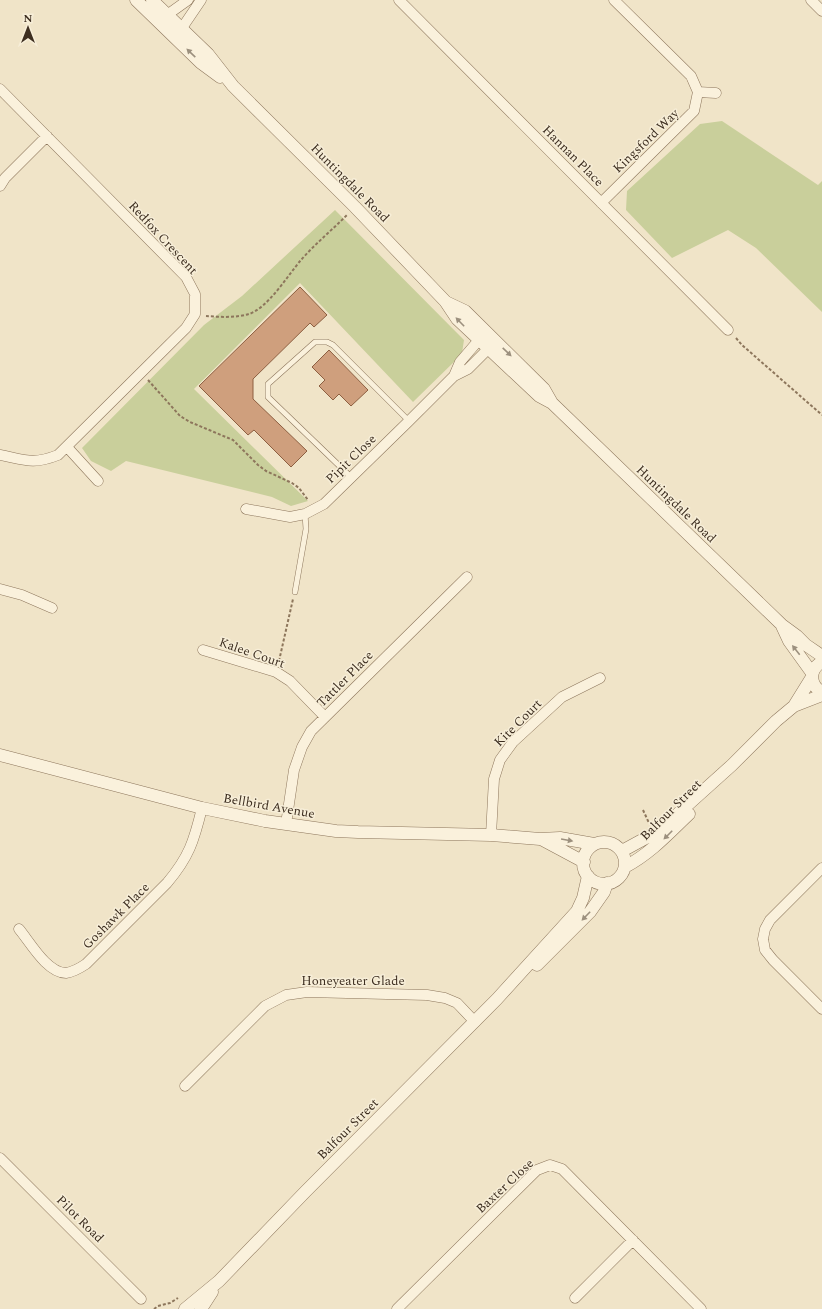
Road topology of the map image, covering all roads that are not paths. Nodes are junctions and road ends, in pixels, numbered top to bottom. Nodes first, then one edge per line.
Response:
1 (136, 0) edge
2 (152, 0) edge
3 (188, 0) edge
4 (201, 0) edge
5 (399, 0) edge
6 (614, 0) edge
7 (811, 0) edge
8 (822, 11) edge
9 (164, 19) junction
10 (178, 32) junction
11 (0, 89) edge
12 (698, 92) junction
13 (716, 93) dead end
14 (47, 136) junction
15 (0, 186) edge
16 (601, 203) junction
17 (728, 330) road end
18 (482, 335) junction
19 (492, 345) junction
20 (454, 376) junction
21 (409, 421) junction
22 (67, 447) junction
23 (0, 455) edge
24 (351, 477) junction
25 (98, 481) dead end
26 (246, 509) dead end
27 (305, 514) junction
28 (467, 577) dead end
29 (0, 589) edge
30 (295, 592) road end
31 (52, 608) dead end
32 (782, 625) junction
33 (203, 650) dead end
34 (822, 656) edge
35 (822, 662) edge
36 (812, 675) junction
37 (600, 678) dead end
38 (822, 692) edge
39 (822, 695) edge
40 (794, 706) junction
41 (325, 717) junction
42 (0, 755) edge
43 (732, 765) junction
44 (202, 808) junction
45 (286, 824) junction
46 (491, 835) junction
47 (540, 839) junction
48 (594, 844) junction
49 (622, 851) junction
50 (584, 862) junction
51 (625, 867) junction
52 (822, 868) edge
53 (588, 876) junction
54 (607, 883) junction
55 (19, 929) dead end
56 (497, 999) junction
57 (822, 1009) edge
58 (475, 1022) junction
59 (185, 1086) dead end
60 (0, 1158) edge
61 (633, 1240) junction
62 (220, 1280) junction
63 (575, 1298) dead end
64 (141, 1299) dead end
65 (185, 1309) edge
66 (201, 1309) edge
67 (398, 1309) edge
68 (701, 1309) edge

1 - 9 street, Huntingdale Road
2 - 9 street, Huntingdale Road
3 - 9 street
4 - 10 street
5 - 16 street, Hannan Place
6 - 12 street
7 - 8 street
9 - 10 street, Huntingdale Road
10 - 18 street, Huntingdale Road
11 - 14 street, Redfox Crescent
12 - 13 street
12 - 16 street, Kingsford Way
14 - 15 street
14 - 22 street, Redfox Crescent
16 - 17 street, Hannan Place
18 - 19 street, Huntingdale Road
18 - 20 street, Pipit Close
19 - 20 street, Pipit Close
19 - 32 street, Huntingdale Road
20 - 21 street, Pipit Close
21 - 24 street, Pipit Close
21 - 24 lane
22 - 23 street
22 - 25 street
24 - 27 street, Pipit Close
26 - 27 street, Pipit Close
27 - 30 lane
28 - 41 street, Tattler Place
29 - 31 street
32 - 34 street, Huntingdale Road
36 -> 32 street, Huntingdale Road
33 - 41 street, Kalee Court
35 - 36 street, Balfour Street
36 - 38 street, Huntingdale Road
36 - 40 street, Balfour Street
37 - 46 street, Kite Court
39 - 40 street, Balfour Street
40 - 43 street, Balfour Street
41 - 45 street, Tattler Place
42 - 44 street, Bellbird Avenue
43 - 49 street, Balfour Street
43 -> 51 street, Balfour Street
44 - 45 street, Bellbird Avenue
44 - 55 street, Goshawk Place
45 - 46 street, Bellbird Avenue
46 - 47 street, Bellbird Avenue
47 -> 48 street, Bellbird Avenue
47 - 50 street, Bellbird Avenue
48 - 49 street
48 - 50 street
49 - 51 street
50 - 53 street, Balfour Street
51 - 54 street, Balfour Street
52 - 57 street
53 - 54 street
53 - 56 street, Balfour Street
54 -> 56 street, Balfour Street
56 - 58 street, Balfour Street
58 - 59 street, Honeyeater Glade
58 - 62 street, Balfour Street
60 - 64 street, Pilot Road
61 - 63 street
61 - 67 street, Baxter Close
61 - 68 street, Baxter Close
62 - 65 street, Balfour Street
62 - 66 street, Balfour Street

